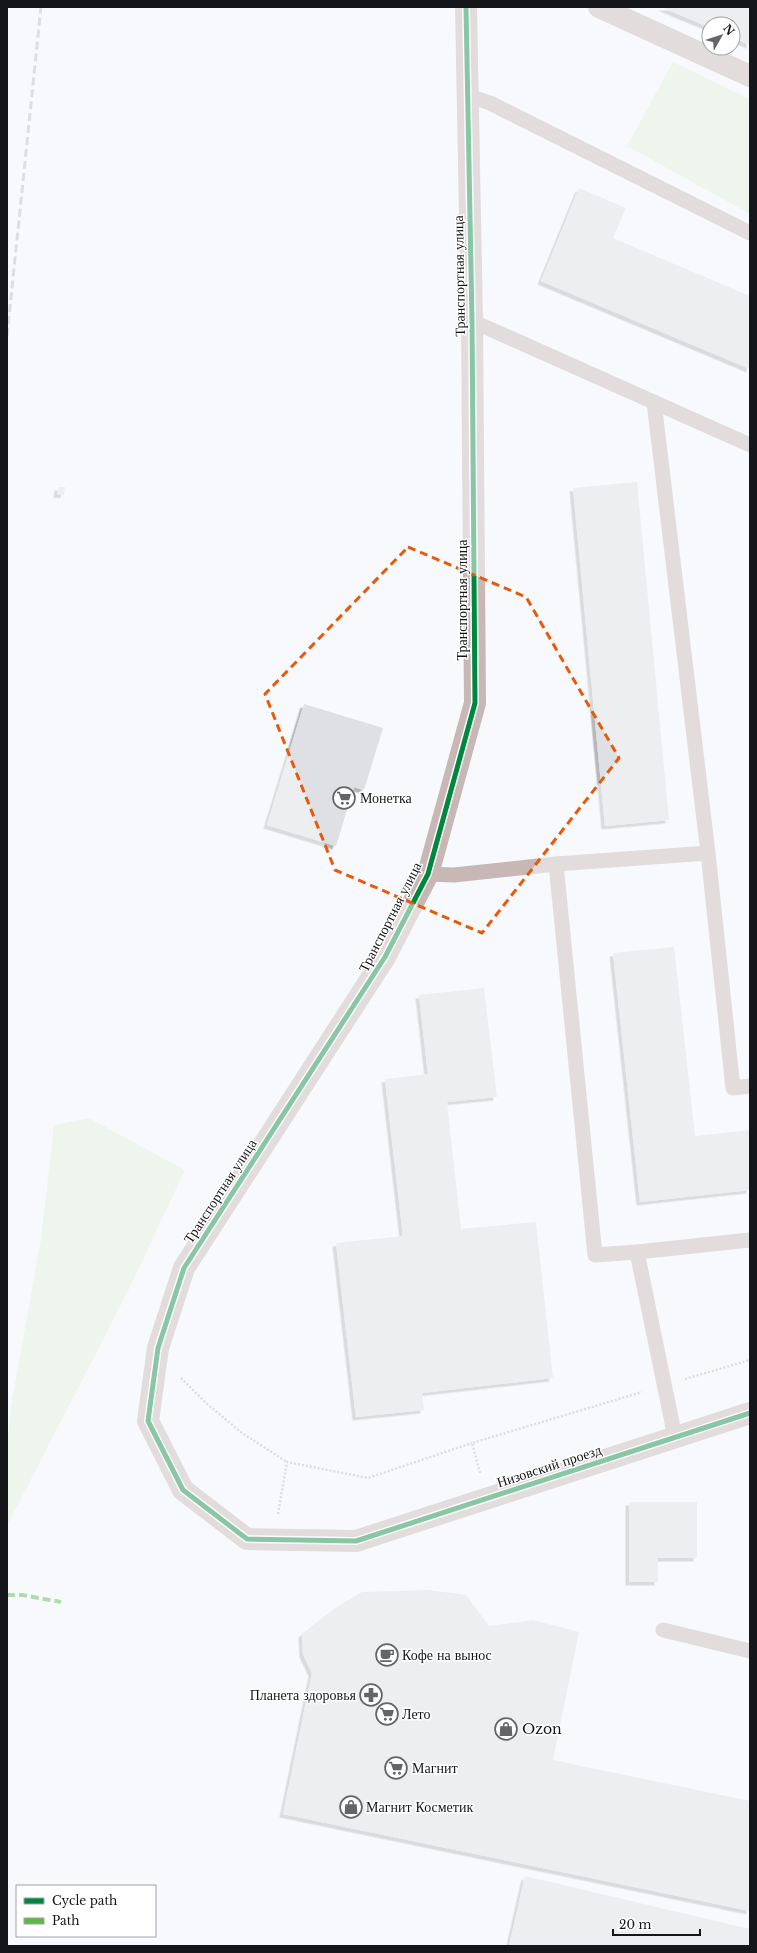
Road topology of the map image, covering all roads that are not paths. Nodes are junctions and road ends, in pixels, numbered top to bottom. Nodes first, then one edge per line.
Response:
1 (466, 7) edge
2 (599, 7) edge
3 (750, 76) edge
4 (469, 96) junction
5 (750, 233) edge
6 (472, 321) junction
7 (654, 402) junction
8 (750, 445) edge
9 (708, 853) junction
10 (556, 864) junction
11 (428, 874) junction
12 (750, 1086) edge
13 (750, 1240) edge
14 (637, 1252) junction
15 (750, 1413) edge
16 (676, 1437) junction
17 (356, 1541) joint
18 (662, 1630) dead end
19 (750, 1651) edge

1 - 4 street, Транспортная улица
2 - 3 street
4 - 5 lane
4 - 6 street, Транспортная улица
6 - 7 lane
6 - 11 street, Транспортная улица
7 - 8 lane
7 - 9 lane
9 - 10 lane
9 - 12 lane
10 - 11 lane
10 - 14 lane
11 - 17 street, Транспортная улица
13 - 14 lane
14 - 16 lane
15 - 16 street, Низовский проезд
16 - 17 street, Низовский проезд
18 - 19 lane

